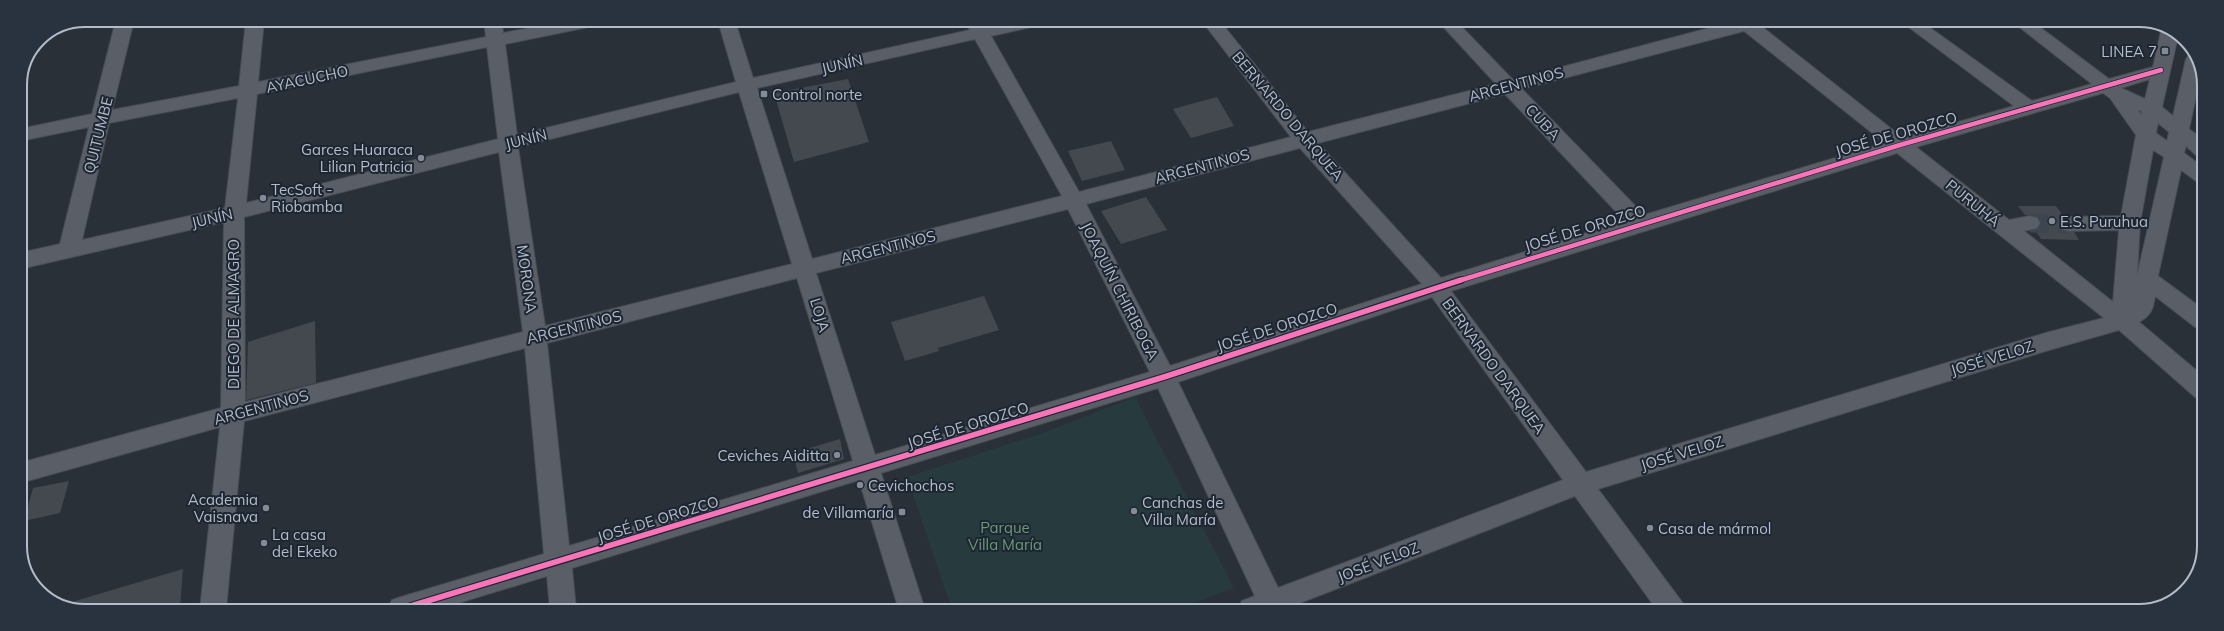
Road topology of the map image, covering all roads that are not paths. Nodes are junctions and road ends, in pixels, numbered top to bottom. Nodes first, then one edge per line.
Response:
1 (123, 27) edge
2 (254, 27) edge
3 (524, 27) edge
4 (728, 27) edge
5 (977, 27) edge
6 (1216, 27) edge
7 (1452, 27) edge
8 (1729, 27) edge
9 (1754, 27) edge
10 (1919, 27) edge
11 (2029, 27) edge
12 (494, 30) edge
13 (2169, 36) edge
14 (2194, 65) edge
15 (2161, 70) junction
16 (746, 85) junction
17 (1509, 85) junction
18 (2111, 90) junction
19 (248, 91) junction
20 (2029, 108) junction
21 (2153, 108) junction
22 (102, 120) junction
23 (2179, 132) junction
24 (27, 134) edge
25 (2146, 135) junction
26 (1304, 140) junction
27 (508, 143) junction
28 (1900, 145) junction
29 (2197, 146) edge
30 (2174, 156) junction
31 (2197, 172) edge
32 (1074, 200) junction
33 (234, 213) junction
34 (2030, 223) tunnel mouth
35 (2130, 223) junction
36 (1640, 224) junction
37 (2068, 224) tunnel mouth
38 (2004, 228) junction
39 (69, 249) junction
40 (27, 259) edge
41 (805, 268) junction
42 (2146, 279) junction
43 (1437, 287) junction
44 (2197, 317) edge
45 (2123, 321) junction
46 (535, 337) junction
47 (1164, 377) junction
48 (2197, 385) edge
49 (233, 414) junction
50 (867, 468) junction
51 (27, 471) edge
52 (1580, 484) junction
53 (558, 562) junction
54 (214, 604) edge
55 (418, 604) edge
56 (562, 604) edge
57 (910, 604) edge
58 (1263, 604) edge
59 (1275, 604) edge
60 (1669, 604) edge

1 - 22 street, QUITUMBE
2 - 19 street, DIEGO DE ALMAGRO
3 - 12 street, AYACUCHO
4 - 16 street, LOJA
5 - 16 street, JUNÍN
5 - 32 street, JOAQUÍN CHIRIBOGA
6 - 26 street, BERNARDO DARQUEA
7 - 17 street, CUBA
8 - 17 street, ARGENTINOS
9 - 28 street, PURUHÁ
10 - 20 street
11 - 18 street
12 - 19 street, AYACUCHO
12 - 27 street, MORONA
13 - 15 street
14 - 23 street
15 - 18 street, JOSÉ DE OROZCO
15 - 21 street
16 - 27 street, JUNÍN
16 - 41 street, LOJA
17 - 26 street, ARGENTINOS
17 - 36 street, CUBA
18 - 20 street, JOSÉ DE OROZCO
18 - 21 street
18 - 25 street
19 - 22 street, AYACUCHO
19 - 33 street, DIEGO DE ALMAGRO
20 - 28 street, JOSÉ DE OROZCO
21 - 23 street
21 - 25 street
22 - 24 street, AYACUCHO
22 - 39 street, QUITUMBE
23 - 29 street
23 - 30 street
25 - 30 street
25 - 35 street
26 - 32 street, ARGENTINOS
26 - 43 street, BERNARDO DARQUEA
27 - 33 street, JUNÍN
27 - 46 street, MORONA
28 - 36 street, JOSÉ DE OROZCO
28 - 38 street, PURUHÁ
30 - 31 street
30 - 42 street
32 - 41 street, ARGENTINOS
32 - 47 street, JOAQUÍN CHIRIBOGA
33 - 39 street, JUNÍN
33 - 49 street, DIEGO DE ALMAGRO
34 - 38 street
35 - 37 street
35 - 45 street
36 - 43 street, JOSÉ DE OROZCO
38 - 45 street, PURUHÁ
39 - 40 street, JUNÍN
41 - 46 street, ARGENTINOS
41 - 50 street, LOJA
42 - 44 street
42 - 45 street, JOSÉ VELOZ
43 - 47 street, JOSÉ DE OROZCO
43 - 52 street, BERNARDO DARQUEA
45 - 48 street, PURUHÁ
45 - 52 street, JOSÉ VELOZ
46 - 49 street, ARGENTINOS
46 - 53 street, MORONA
47 - 50 street, JOSÉ DE OROZCO
47 - 58 street, JOAQUÍN CHIRIBOGA
49 - 51 street, ARGENTINOS
49 - 54 street, DIEGO DE ALMAGRO
50 - 53 street, JOSÉ DE OROZCO
50 - 57 street, LOJA
52 - 59 street, JOSÉ VELOZ
52 - 60 street, BERNARDO DARQUEA
53 - 55 street, JOSÉ DE OROZCO
53 - 56 street, MORONA

